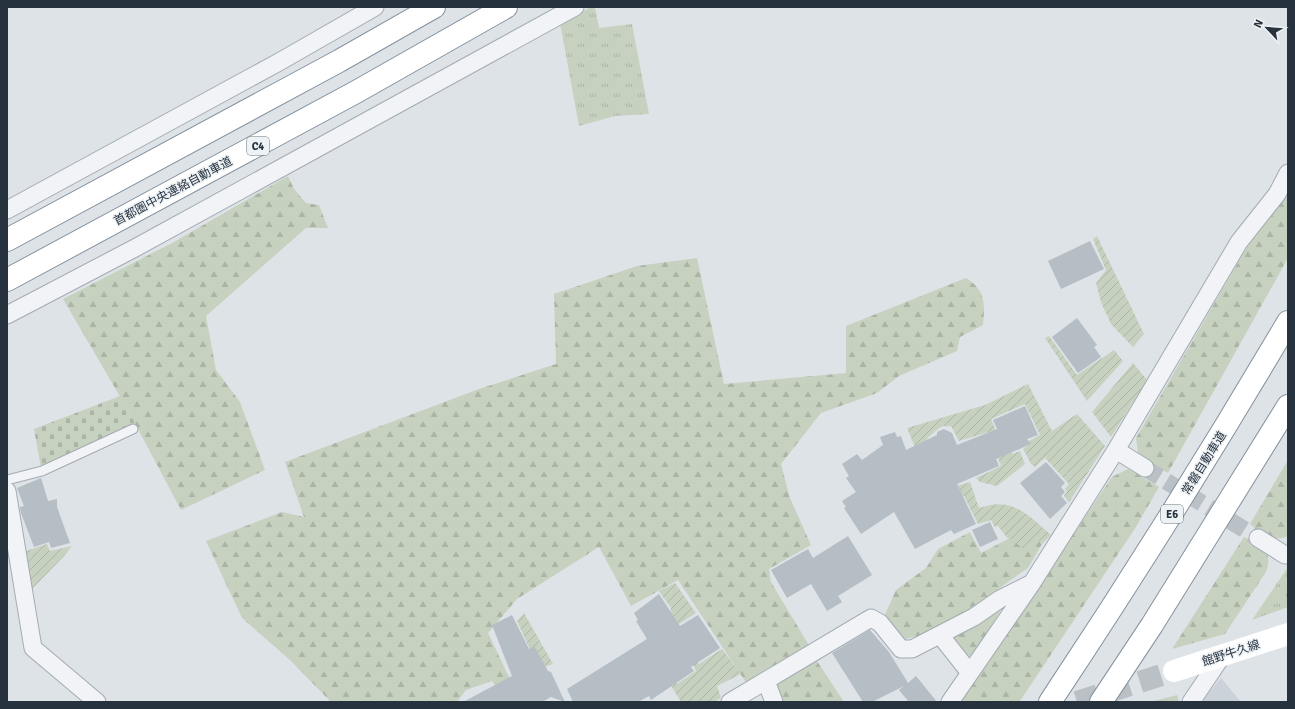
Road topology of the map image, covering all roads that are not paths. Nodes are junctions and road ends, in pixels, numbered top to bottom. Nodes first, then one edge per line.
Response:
1 (375, 7) edge
2 (434, 7) edge
3 (506, 7) edge
4 (575, 7) edge
5 (1288, 173) edge
6 (7, 210) edge
7 (7, 240) edge
8 (7, 280) edge
9 (7, 315) edge
10 (1288, 322) edge
11 (1288, 406) edge
12 (133, 429) dead end
13 (1116, 450) junction
14 (1144, 468) tunnel mouth
15 (7, 480) edge
16 (7, 491) edge
17 (1258, 538) tunnel mouth
18 (1286, 555) dead end
19 (1032, 582) junction
20 (1288, 634) edge
21 (940, 635) junction
22 (1222, 656) junction
23 (1174, 671) tunnel mouth
24 (970, 673) junction
25 (766, 681) junction
26 (97, 702) edge
27 (730, 702) edge
28 (774, 702) edge
29 (950, 702) edge
30 (1050, 702) edge
31 (1101, 702) edge
32 (1191, 702) edge

1 - 6 street
2 - 7 main road
3 - 8 main road, 首都圏中央連絡自動車道 / C4
4 - 9 street
5 - 13 street
10 - 30 main road, 常磐自動車道 / E6
11 - 31 main road
12 - 15 lane
13 - 14 street
13 - 19 street
16 - 26 street
17 - 18 street
19 - 21 street
19 - 24 street
20 - 22 main road, 館野牛久線
21 - 24 street
21 - 25 street
22 - 23 main road, 館野牛久線
22 - 32 street
24 - 29 street
25 - 27 street
25 - 28 street

